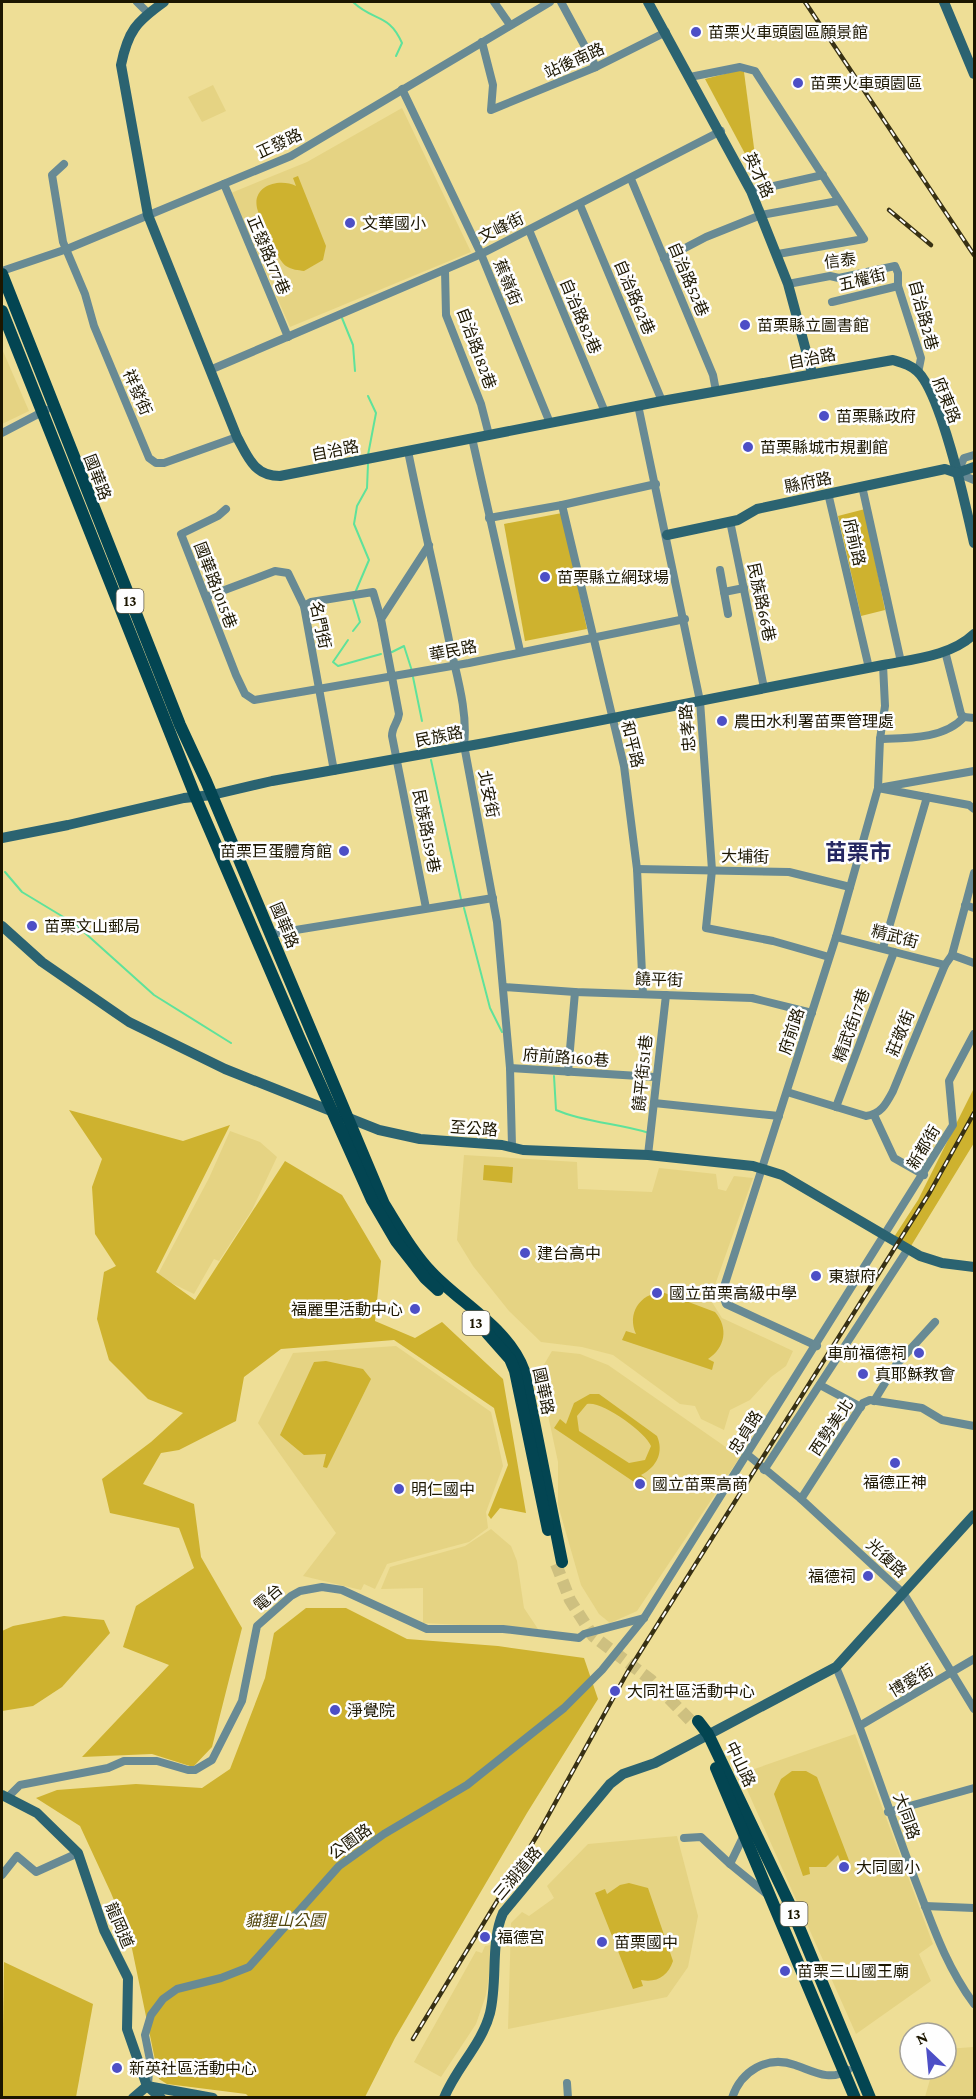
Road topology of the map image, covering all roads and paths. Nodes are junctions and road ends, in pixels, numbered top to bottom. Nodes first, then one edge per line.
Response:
1 (138, 2) edge
2 (164, 2) edge
3 (494, 2) edge
4 (550, 2) edge
5 (561, 2) edge
6 (944, 2) edge
7 (651, 3) edge
8 (148, 13) junction
9 (510, 25) junction
10 (666, 32) junction
11 (482, 42) junction
12 (596, 67) junction
13 (973, 67) edge
14 (690, 77) junction
15 (402, 89) junction
16 (721, 131) junction
17 (64, 164) dead end
18 (823, 175) junction
19 (631, 179) junction
20 (224, 184) junction
21 (751, 191) junction
22 (838, 201) junction
23 (580, 205) junction
24 (148, 215) junction
25 (761, 215) junction
26 (529, 230) junction
27 (67, 249) junction
28 (481, 254) junction
29 (778, 254) junction
30 (664, 259) junction
31 (895, 266) joint
32 (445, 270) junction
33 (2, 273) edge
34 (788, 284) junction
35 (898, 286) junction
36 (832, 302) dead end
37 (2, 311) edge
38 (288, 337) junction
39 (210, 370) junction
40 (812, 373) junction
41 (918, 373) junction
42 (716, 391) junction
43 (662, 401) junction
44 (638, 405) junction
45 (47, 409) junction
46 (605, 412) junction
47 (550, 423) junction
48 (2, 433) edge
49 (489, 435) junction
50 (237, 437) junction
51 (472, 438) junction
52 (408, 451) junction
53 (975, 455) edge
54 (975, 465) edge
55 (975, 472) edge
56 (957, 473) junction
57 (975, 480) edge
58 (656, 483) junction
59 (862, 486) junction
60 (828, 493) junction
61 (562, 505) junction
62 (226, 508) dead end
63 (489, 518) junction
64 (730, 521) junction
65 (667, 535) junction
66 (975, 543) edge
67 (429, 545) junction
68 (720, 570) dead end
69 (744, 588) junction
70 (724, 592) junction
71 (206, 597) junction
72 (304, 606) junction
73 (728, 614) dead end
74 (381, 619) junction
75 (685, 619) junction
76 (975, 634) edge
77 (592, 636) junction
78 (520, 651) junction
79 (945, 651) junction
80 (901, 662) junction
81 (454, 665) junction
82 (883, 665) junction
83 (869, 668) junction
84 (392, 677) junction
85 (765, 688) junction
86 (319, 689) junction
87 (245, 694) joint
88 (700, 701) junction
89 (964, 717) junction
90 (611, 718) junction
91 (975, 718) edge
92 (880, 739) junction
93 (464, 745) junction
94 (398, 759) junction
95 (334, 771) junction
96 (975, 771) edge
97 (878, 788) junction
98 (212, 795) junction
99 (927, 796) junction
100 (196, 798) junction
101 (975, 809) edge
102 (2, 838) edge
103 (637, 868) junction
104 (712, 870) junction
105 (975, 873) edge
106 (850, 887) junction
107 (493, 898) junction
108 (965, 905) junction
109 (426, 908) junction
110 (975, 908) edge
111 (2, 926) edge
112 (271, 934) junction
113 (836, 936) junction
114 (883, 948) junction
115 (894, 952) junction
116 (952, 955) junction
117 (829, 957) junction
118 (975, 963) edge
119 (945, 965) junction
120 (504, 987) junction
121 (575, 992) junction
122 (643, 994) junction
123 (666, 995) junction
124 (813, 1013) junction
125 (975, 1034) edge
126 (510, 1068) junction
127 (568, 1072) junction
128 (655, 1077) junction
129 (787, 1092) junction
130 (654, 1103) junction
131 (836, 1107) junction
132 (333, 1112) junction
133 (874, 1115) junction
134 (779, 1116) junction
135 (349, 1120) junction
136 (512, 1146) junction
137 (648, 1155) junction
138 (762, 1167) junction
139 (924, 1175) junction
140 (885, 1236) junction
141 (908, 1249) junction
142 (975, 1267) edge
143 (429, 1276) junction
144 (935, 1322) dead end
145 (817, 1346) junction
146 (820, 1385) junction
147 (874, 1401) junction
148 (861, 1407) junction
149 (975, 1426) edge
150 (748, 1455) junction
151 (764, 1470) junction
152 (801, 1499) junction
153 (975, 1515) edge
154 (559, 1563) tunnel mouth
155 (904, 1594) junction
156 (644, 1618) junction
157 (626, 1640) joint
158 (975, 1659) edge
159 (836, 1667) junction
160 (953, 1672) junction
161 (975, 1708) edge
162 (696, 1723) tunnel mouth
163 (861, 1725) junction
164 (705, 1736) junction
165 (975, 1788) edge
166 (4, 1796) edge
167 (888, 1812) junction
168 (745, 1833) junction
169 (684, 1838) dead end
170 (78, 1853) junction
171 (730, 1864) junction
172 (2, 1875) edge
173 (779, 1896) junction
174 (925, 1906) junction
175 (975, 1908) edge
176 (975, 2004) edge
177 (856, 2065) junction
178 (845, 2072) junction
179 (567, 2083) dead end
180 (147, 2086) junction
181 (133, 2097) edge
182 (161, 2097) edge
183 (213, 2097) edge
184 (444, 2097) edge
185 (568, 2097) edge
186 (732, 2097) edge
187 (855, 2097) edge
188 (870, 2097) edge

1 - 8 street
2 - 8 street, 自治路
3 - 9 street
4 - 9 street, 正發路
5 - 12 street
6 - 13 street
7 - 10 street, 英才路
8 - 24 street, 自治路
9 - 11 street, 正發路
10 - 12 street, 站後南路
10 - 14 street, 英才路
11 - 12 street, 站後南路
11 - 15 street, 正發路
14 - 16 street, 英才路
14 - 18 street
15 - 20 street, 正發路
15 - 28 street, 蕉嶺街
16 - 19 street, 文峰街
16 - 21 street, 英才路
17 - 27 street
18 - 21 street
18 - 22 street
19 - 23 street, 文峰街
19 - 30 street, 自治路52巷
20 - 24 street, 正發路
20 - 38 street, 正發路177巷
21 - 25 street, 英才路
22 - 25 street
22 - 29 street, 信泰
23 - 26 street, 文峰街
23 - 43 street, 自治路62巷
24 - 27 street, 正發路
24 - 39 street, 自治路
25 - 29 street, 英才路
25 - 30 street
26 - 28 street, 文峰街
26 - 46 street, 自治路82巷
27 - 33 street, 正發路
27 - 50 street, 祥發街
28 - 32 street, 文峰街
28 - 47 street, 蕉嶺街
29 - 34 street, 英才路
30 - 42 street, 自治路52巷
31 - 34 street, 信泰
31 - 35 street, 自治路2巷
32 - 38 street, 文峰街
32 - 49 street, 自治路182巷
33 - 45 main road, 國華路 / 13
34 - 40 street, 英才路
35 - 36 street, 五權街
35 - 41 street, 自治路2巷
37 - 45 main road, 國華路 / 13
38 - 39 street, 文峰街
39 - 50 street, 自治路
40 - 41 street, 自治路
40 - 42 street, 自治路
41 - 56 street, 府東路
42 - 43 street, 自治路
43 - 44 street, 自治路
44 - 46 street, 自治路
44 - 58 street, 忠孝路
45 - 48 street
45 - 98 main road, 國華路 / 13
45 - 100 main road, 國華路 / 13
46 - 47 street, 自治路
47 - 49 street, 自治路
49 - 51 street, 自治路
50 - 52 street, 自治路
51 - 52 street, 自治路
51 - 63 street
52 - 67 street, 北安街
53 - 56 street
54 - 56 street, 縣府路
55 - 56 street
56 - 57 street
56 - 59 street, 縣府路
56 - 66 street, 府東路
58 - 61 street
58 - 65 street, 忠孝路
59 - 60 street, 縣府路
59 - 80 street, 府前路
60 - 64 street, 縣府路
60 - 83 street, 府前路
61 - 63 street
61 - 77 street, 和平路
62 - 71 street, 國華路1015巷
63 - 78 street
64 - 65 street, 縣府路
64 - 69 street, 民族路66巷
65 - 75 street, 忠孝路
67 - 74 street
67 - 81 street, 北安街
68 - 70 street
69 - 70 street
69 - 85 street, 民族路66巷
70 - 73 street
71 - 72 street, 名門街
71 - 87 street, 國華路1015巷
72 - 74 street, 民族路159巷
72 - 86 street, 名門街
74 - 84 street, 民族路159巷
75 - 77 street, 華民路
75 - 88 street, 忠孝路
76 - 79 street
77 - 78 street, 華民路
77 - 90 street, 和平路
78 - 81 street, 華民路
79 - 80 street
79 - 89 street
80 - 82 street
81 - 84 street, 華民路
81 - 93 street, 北安街
82 - 83 street, 民族路
82 - 92 street, 府前路
83 - 85 street, 民族路
84 - 86 street, 華民路
84 - 94 street, 民族路159巷
85 - 88 street, 民族路
86 - 87 street, 華民路
86 - 95 street, 名門街
88 - 90 street, 民族路
88 - 104 street, 忠孝路
89 - 91 street
89 - 92 street
90 - 93 street, 民族路
90 - 103 street, 和平路
92 - 97 street, 府前路
93 - 94 street, 民族路
93 - 107 street, 北安街
94 - 95 street, 民族路
94 - 109 street, 民族路159巷
95 - 98 street, 民族路
96 - 97 street
97 - 99 street
97 - 106 street, 府前路
98 - 100 street, 民族路
98 - 112 main road, 國華路 / 13
99 - 101 street
99 - 114 street
100 - 102 street, 民族路
100 - 132 main road, 國華路 / 13
103 - 104 street, 大埔街
103 - 122 street, 和平路
104 - 106 street, 大埔街
104 - 117 street, 忠孝路
105 - 108 street, 莊敬街
106 - 113 street, 府前路
107 - 109 street
107 - 120 street, 北安街
108 - 110 street
108 - 116 street, 莊敬街
109 - 112 street
111 - 132 street, 至公路
112 - 135 main road, 國華路 / 13
113 - 114 street, 精武街
113 - 117 street, 府前路
114 - 115 street, 精武街
115 - 119 street, 精武街
115 - 131 street, 精武街17巷
116 - 118 street
116 - 119 street, 莊敬街
117 - 124 street, 府前路
119 - 133 street, 莊敬街
120 - 121 street, 饒平街
120 - 126 street, 北安街
121 - 122 street, 饒平街
121 - 127 street
122 - 123 street, 饒平街
123 - 124 street, 饒平街
123 - 128 street, 饒平街51巷
124 - 129 street, 府前路
125 - 139 street, 新都街
126 - 127 street, 府前路160巷
126 - 136 street, 北安街
127 - 128 street, 府前路160巷
128 - 130 street, 饒平街51巷
129 - 131 street
129 - 134 street, 府前路
130 - 134 street
130 - 137 street, 饒平街51巷
131 - 133 street
132 - 135 street, 至公路
132 - 143 main road, 國華路 / 13
133 - 139 street
134 - 138 street, 府前路
135 - 136 street, 至公路
135 - 143 main road, 國華路 / 13
136 - 137 street, 至公路
137 - 138 street, 至公路
138 - 140 street, 至公路
138 - 145 street, 府前路
139 - 140 street, 新都街
140 - 141 street, 至公路
140 - 145 street, 忠貞路
141 - 142 street, 至公路
141 - 146 street
143 - 154 main road, 國華路 / 13
144 - 147 street, 西勢美北
145 - 150 street, 忠貞路
146 - 148 street
146 - 151 street
147 - 148 street, 西勢美北
147 - 149 street
148 - 152 street, 西勢美北
150 - 151 street, 光復路
150 - 156 street, 忠貞路
151 - 152 street, 光復路
152 - 155 street, 光復路
153 - 155 street, 中山路
155 - 159 street, 中山路
155 - 160 street, 光復路
156 - 157 street, 忠貞路
156 - 166 street, 電台
157 - 180 street, 公園路
158 - 160 street, 博愛街
159 - 163 street, 大同路
159 - 164 street, 中山路
160 - 161 street, 光復路
160 - 163 street, 博愛街
162 - 164 main road, 13
163 - 167 street, 大同路
164 - 168 main road, 中山路 / 13
164 - 173 main road, 中山路 / 13
164 - 184 street, 三湖道路
165 - 167 street
166 - 170 street, 龍岡道
167 - 174 street, 大同路
168 - 171 street
168 - 173 main road, 中山路 / 13
169 - 171 street
170 - 172 street
170 - 180 street, 龍岡道
171 - 173 street
173 - 177 main road, 中山路 / 13
173 - 178 main road, 中山路 / 13
174 - 175 street
174 - 176 street, 大同路
177 - 178 street
177 - 188 main road, 中山路 / 13
178 - 186 street
178 - 187 main road, 中山路 / 13
179 - 185 street
180 - 181 street
180 - 182 street
180 - 183 street

